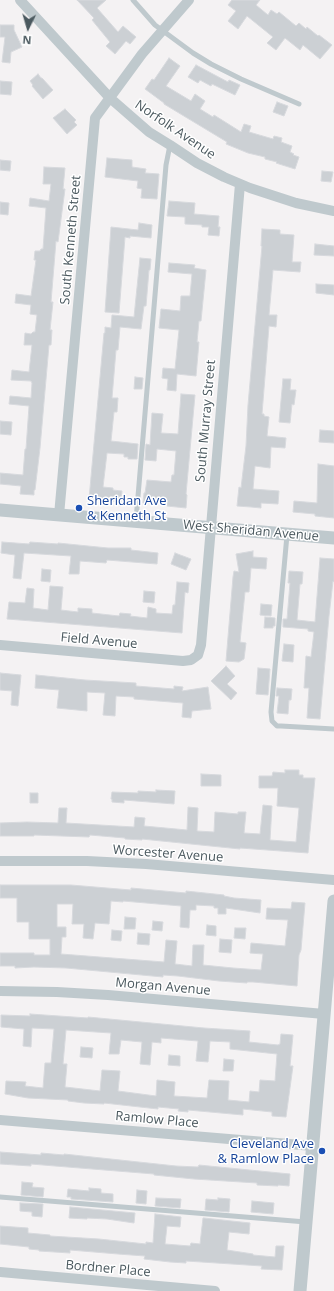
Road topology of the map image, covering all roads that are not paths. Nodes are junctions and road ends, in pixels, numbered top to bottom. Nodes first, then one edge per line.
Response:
1 (20, 0) edge
2 (133, 0) edge
3 (189, 0) edge
4 (162, 30) junction
5 (110, 98) junction
6 (299, 104) dead end
7 (170, 146) junction
8 (240, 184) junction
9 (334, 211) edge
10 (0, 510) edge
11 (59, 515) junction
12 (136, 521) junction
13 (210, 527) junction
14 (287, 534) junction
15 (334, 538) edge
16 (0, 645) edge
17 (195, 658) joint
18 (334, 729) edge
19 (0, 861) edge
20 (334, 880) edge
21 (334, 901) edge
22 (0, 991) edge
23 (324, 1014) junction
24 (0, 1120) edge
25 (313, 1146) junction
26 (0, 1197) edge
27 (306, 1222) junction
28 (0, 1272) edge
29 (215, 1291) edge
30 (300, 1291) edge

1 - 5 street, Norfolk Avenue
2 - 4 lane
3 - 4 street, South Kenneth Street
4 - 5 street, South Kenneth Street
4 - 6 lane
5 - 7 street, Norfolk Avenue
5 - 11 street, South Kenneth Street
7 - 8 street, Norfolk Avenue
7 - 12 lane
8 - 9 street, Norfolk Avenue
8 - 13 street, South Murray Street
10 - 11 street, West Sheridan Avenue
11 - 12 street, West Sheridan Avenue
12 - 13 street, West Sheridan Avenue
13 - 14 street, West Sheridan Avenue
13 - 17 street, South Murray Street
14 - 15 street, West Sheridan Avenue
14 - 18 lane
16 - 17 street, Field Avenue
19 - 20 street, Worcester Avenue
21 - 23 street
22 - 23 street, Morgan Avenue
23 - 25 street
24 - 25 street, Ramlow Place
25 - 27 street
26 - 27 lane
27 - 30 street
28 - 29 street, Bordner Place

